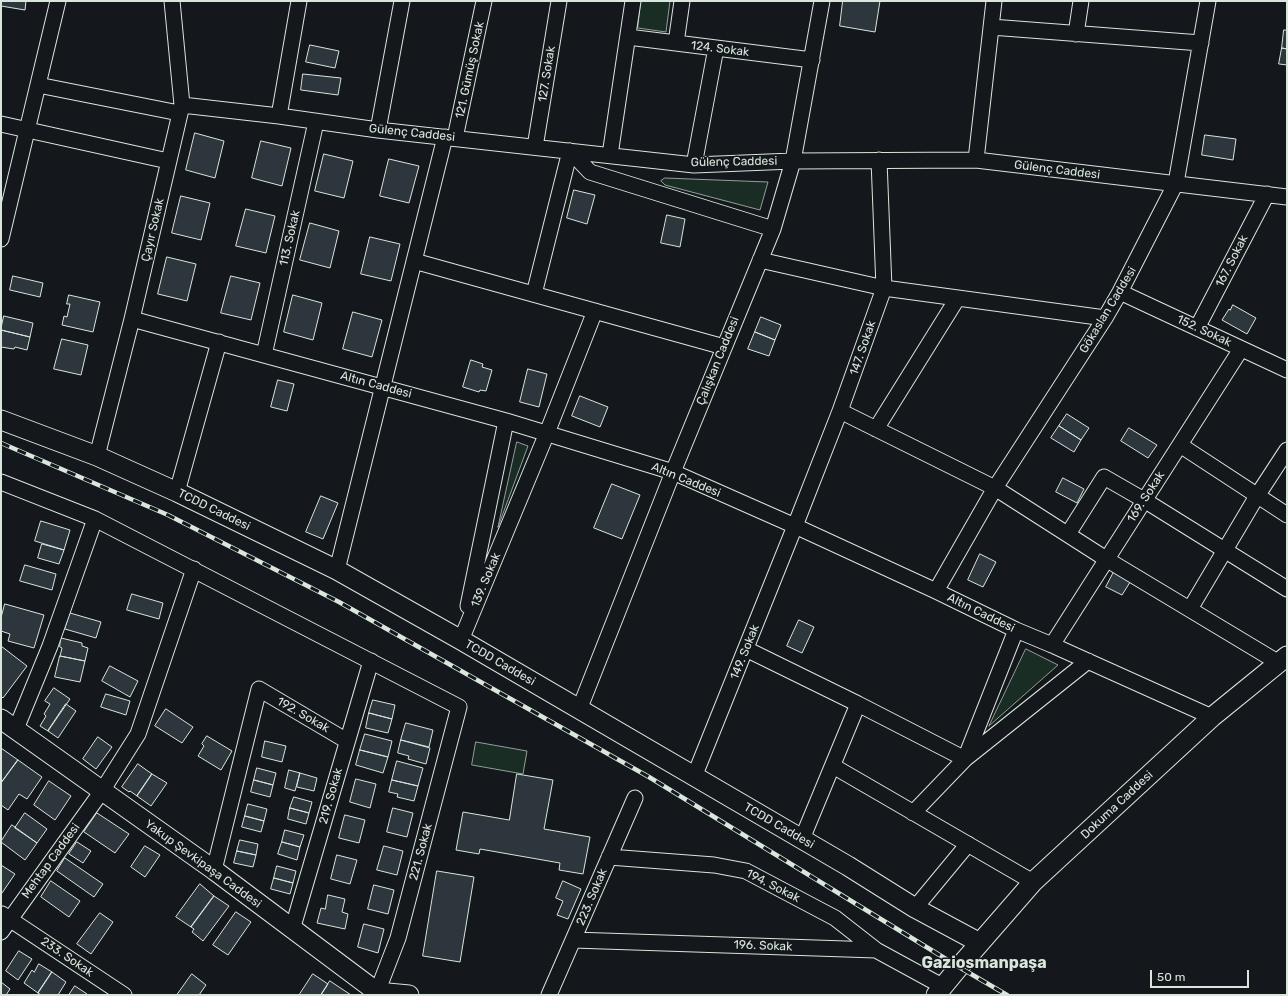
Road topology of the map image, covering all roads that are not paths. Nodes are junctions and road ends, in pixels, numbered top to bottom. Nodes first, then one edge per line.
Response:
1 (58, 1) edge
2 (172, 1) edge
3 (299, 1) edge
4 (402, 1) edge
5 (484, 1) edge
6 (559, 1) edge
7 (633, 1) edge
8 (682, 1) edge
9 (822, 1) edge
10 (994, 1) edge
11 (1081, 1) edge
12 (1208, 1) edge
13 (991, 27) junction
14 (1076, 34) junction
15 (628, 37) junction
16 (676, 43) junction
17 (1201, 43) junction
18 (716, 48) junction
19 (812, 60) junction
20 (38, 85) junction
21 (181, 109) junction
22 (279, 116) junction
23 (316, 122) junction
24 (1, 124) edge
25 (27, 129) junction
26 (378, 130) junction
27 (450, 138) junction
28 (535, 146) junction
29 (570, 151) junction
30 (610, 155) junction
31 (879, 160) junction
32 (976, 160) junction
33 (168, 161) junction
34 (793, 161) junction
35 (694, 165) junction
36 (1176, 184) junction
37 (1267, 194) junction
38 (1287, 196) edge
39 (773, 229) junction
40 (1, 238) edge
41 (760, 260) junction
42 (414, 261) junction
43 (884, 288) junction
44 (1120, 292) junction
45 (534, 294) junction
46 (957, 299) junction
47 (595, 311) junction
48 (1105, 318) junction
49 (132, 319) junction
50 (1198, 328) junction
51 (219, 342) junction
52 (724, 346) junction
53 (1241, 349) junction
54 (264, 355) junction
55 (1287, 370) edge
56 (382, 387) junction
57 (840, 411) junction
58 (1, 420) edge
59 (506, 421) junction
60 (876, 428) junction
61 (547, 433) junction
62 (1180, 445) junction
63 (1287, 450) edge
64 (97, 456) junction
65 (673, 472) junction
66 (1, 482) edge
67 (995, 488) junction
68 (177, 492) junction
69 (1257, 496) junction
70 (1144, 500) junction
71 (1287, 515) edge
72 (95, 519) junction
73 (795, 526) junction
74 (1068, 534) junction
75 (1225, 550) junction
76 (1106, 559) junction
77 (194, 569) junction
78 (337, 570) junction
79 (1287, 589) edge
80 (936, 591) junction
81 (1190, 609) junction
82 (1016, 630) junction
83 (461, 640) junction
84 (1052, 645) junction
85 (746, 649) junction
86 (1283, 659) edge
87 (371, 661) junction
88 (1088, 661) junction
89 (858, 704) junction
90 (578, 710) junction
91 (1212, 717) junction
92 (8, 724) edge
93 (347, 741) junction
94 (965, 759) junction
95 (833, 766) junction
96 (694, 777) junction
97 (102, 791) junction
98 (635, 798) dead end
99 (913, 813) junction
100 (802, 840) junction
101 (968, 844) junction
102 (609, 857) junction
103 (214, 870) junction
104 (1033, 882) junction
105 (915, 908) junction
106 (5, 916) edge
107 (292, 930) junction
108 (1, 932) edge
109 (573, 940) junction
110 (980, 943) junction
111 (876, 950) junction
112 (939, 991) edge
113 (376, 994) edge
114 (124, 995) edge
115 (408, 995) edge
116 (549, 995) edge

1 - 20 street
2 - 21 street, Çayır Sokak
3 - 22 street
4 - 26 street
5 - 27 street, 121. Gümüş Sokak
6 - 28 street, 127. Sokak
7 - 15 street
8 - 16 street
9 - 19 street, Çalışkan Caddesi
10 - 13 street
11 - 14 street
12 - 17 street, Gökaslan Caddesi
13 - 14 street
13 - 32 street
14 - 17 street
15 - 16 street, 124. Sokak
15 - 30 street
16 - 18 street, 124. Sokak
17 - 36 street, Gökaslan Caddesi
18 - 19 street, 124. Sokak
18 - 35 street
19 - 34 street, Çalışkan Caddesi
20 - 21 street, Gülenç Caddesi
20 - 25 street
21 - 22 street, Gülenç Caddesi
21 - 33 street, Çayır Sokak
22 - 23 street, Gülenç Caddesi
23 - 26 street, Gülenç Caddesi
23 - 54 street, 113. Sokak
24 - 25 street
25 - 33 street
25 - 40 street
26 - 27 street, Gülenç Caddesi
27 - 28 street, Gülenç Caddesi
27 - 42 street, 121. Gümüş Sokak
28 - 29 street, Gülenç Caddesi
29 - 30 street, Gülenç Caddesi
29 - 39 street
29 - 45 street
30 - 35 street, Gülenç Caddesi
31 - 32 street, Gülenç Caddesi
31 - 34 street, Gülenç Caddesi
31 - 43 street, 147. Sokak
32 - 36 street, Gülenç Caddesi
33 - 49 street, Çayır Sokak
34 - 35 street, Gülenç Caddesi
34 - 39 street, Çalışkan Caddesi
36 - 37 street, Gülenç Caddesi
36 - 44 street, Gökaslan Caddesi
37 - 38 street, Gülenç Caddesi
37 - 50 street, 167. Sokak
39 - 41 street, Çalışkan Caddesi
41 - 43 street
41 - 52 street, Çalışkan Caddesi
42 - 45 street
42 - 56 street, 121. Gümüş Sokak
43 - 46 street
43 - 57 street, 147. Sokak
44 - 48 street, Gökaslan Caddesi
44 - 50 street, 152. Sokak
45 - 47 street
46 - 48 street
46 - 60 street
47 - 52 street
47 - 61 street, 139. Sokak
48 - 67 street, Gökaslan Caddesi
49 - 51 street, Altın Caddesi
49 - 64 street, Çayır Sokak
50 - 53 street, 152. Sokak
51 - 54 street, Altın Caddesi
51 - 68 street
52 - 65 street, Çalışkan Caddesi
53 - 55 street, 152. Sokak
53 - 62 street, 169. Sokak
54 - 56 street, Altın Caddesi
56 - 59 street, Altın Caddesi
56 - 78 street, 121. Gümüş Sokak
57 - 60 street
57 - 73 street, 147. Sokak
58 - 64 main road, TCDD Caddesi
59 - 61 street, Altın Caddesi
59 - 83 street, 139. Sokak
60 - 67 street
61 - 65 street, Altın Caddesi
61 - 83 street, 139. Sokak
62 - 69 street
62 - 70 street, 169. Sokak
63 - 69 street
64 - 68 main road, TCDD Caddesi
65 - 73 street, Altın Caddesi
65 - 90 street, Çalışkan Caddesi
66 - 72 street
67 - 74 street
67 - 80 street, Gökaslan Caddesi
68 - 78 main road, TCDD Caddesi
69 - 71 street
69 - 75 street
70 - 74 street
70 - 75 street
70 - 76 street, 169. Sokak
72 - 77 street
72 - 92 street
73 - 80 street, Altın Caddesi
73 - 85 street, 149. Sokak
74 - 76 street
75 - 79 street
75 - 81 street
76 - 81 street
76 - 84 street, 169. Sokak
77 - 87 street
77 - 97 street, Mehtap Caddesi
78 - 83 main road, TCDD Caddesi
80 - 82 street, Altın Caddesi
81 - 86 street
82 - 84 street, Altın Caddesi
82 - 94 street
83 - 90 main road, TCDD Caddesi
84 - 88 street, Altın Caddesi
85 - 89 street
85 - 96 street, 149. Sokak
86 - 91 main road, Dokuma Caddesi
87 - 93 street, 219. Sokak
87 - 113 street, 221. Sokak
88 - 91 street, Altın Caddesi
88 - 94 street
89 - 94 street
89 - 95 street
90 - 96 main road, TCDD Caddesi
91 - 104 main road, Dokuma Caddesi
92 - 97 main road, Yakup Şevkipaşa Caddesi
93 - 103 street, 192. Sokak
93 - 107 street, 219. Sokak
94 - 99 street
95 - 99 street
95 - 100 street
96 - 100 main road, TCDD Caddesi
97 - 103 main road, Yakup Şevkipaşa Caddesi
97 - 106 street, Mehtap Caddesi
98 - 102 street, 223. Sokak
99 - 101 street
100 - 105 main road, TCDD Caddesi
101 - 104 street
101 - 105 street
102 - 109 street, 223. Sokak
102 - 111 street, 194. Sokak
103 - 107 main road, Yakup Şevkipaşa Caddesi
104 - 110 main road, Dokuma Caddesi
105 - 110 main road, TCDD Caddesi
106 - 108 street, Mehtap Caddesi
106 - 114 street, 233. Sokak
107 - 113 main road, Yakup Şevkipaşa Caddesi
109 - 111 street, 196. Sokak
109 - 116 street, 223. Sokak
110 - 112 main road, Dokuma Caddesi
111 - 112 street, 196. Sokak
113 - 115 main road

